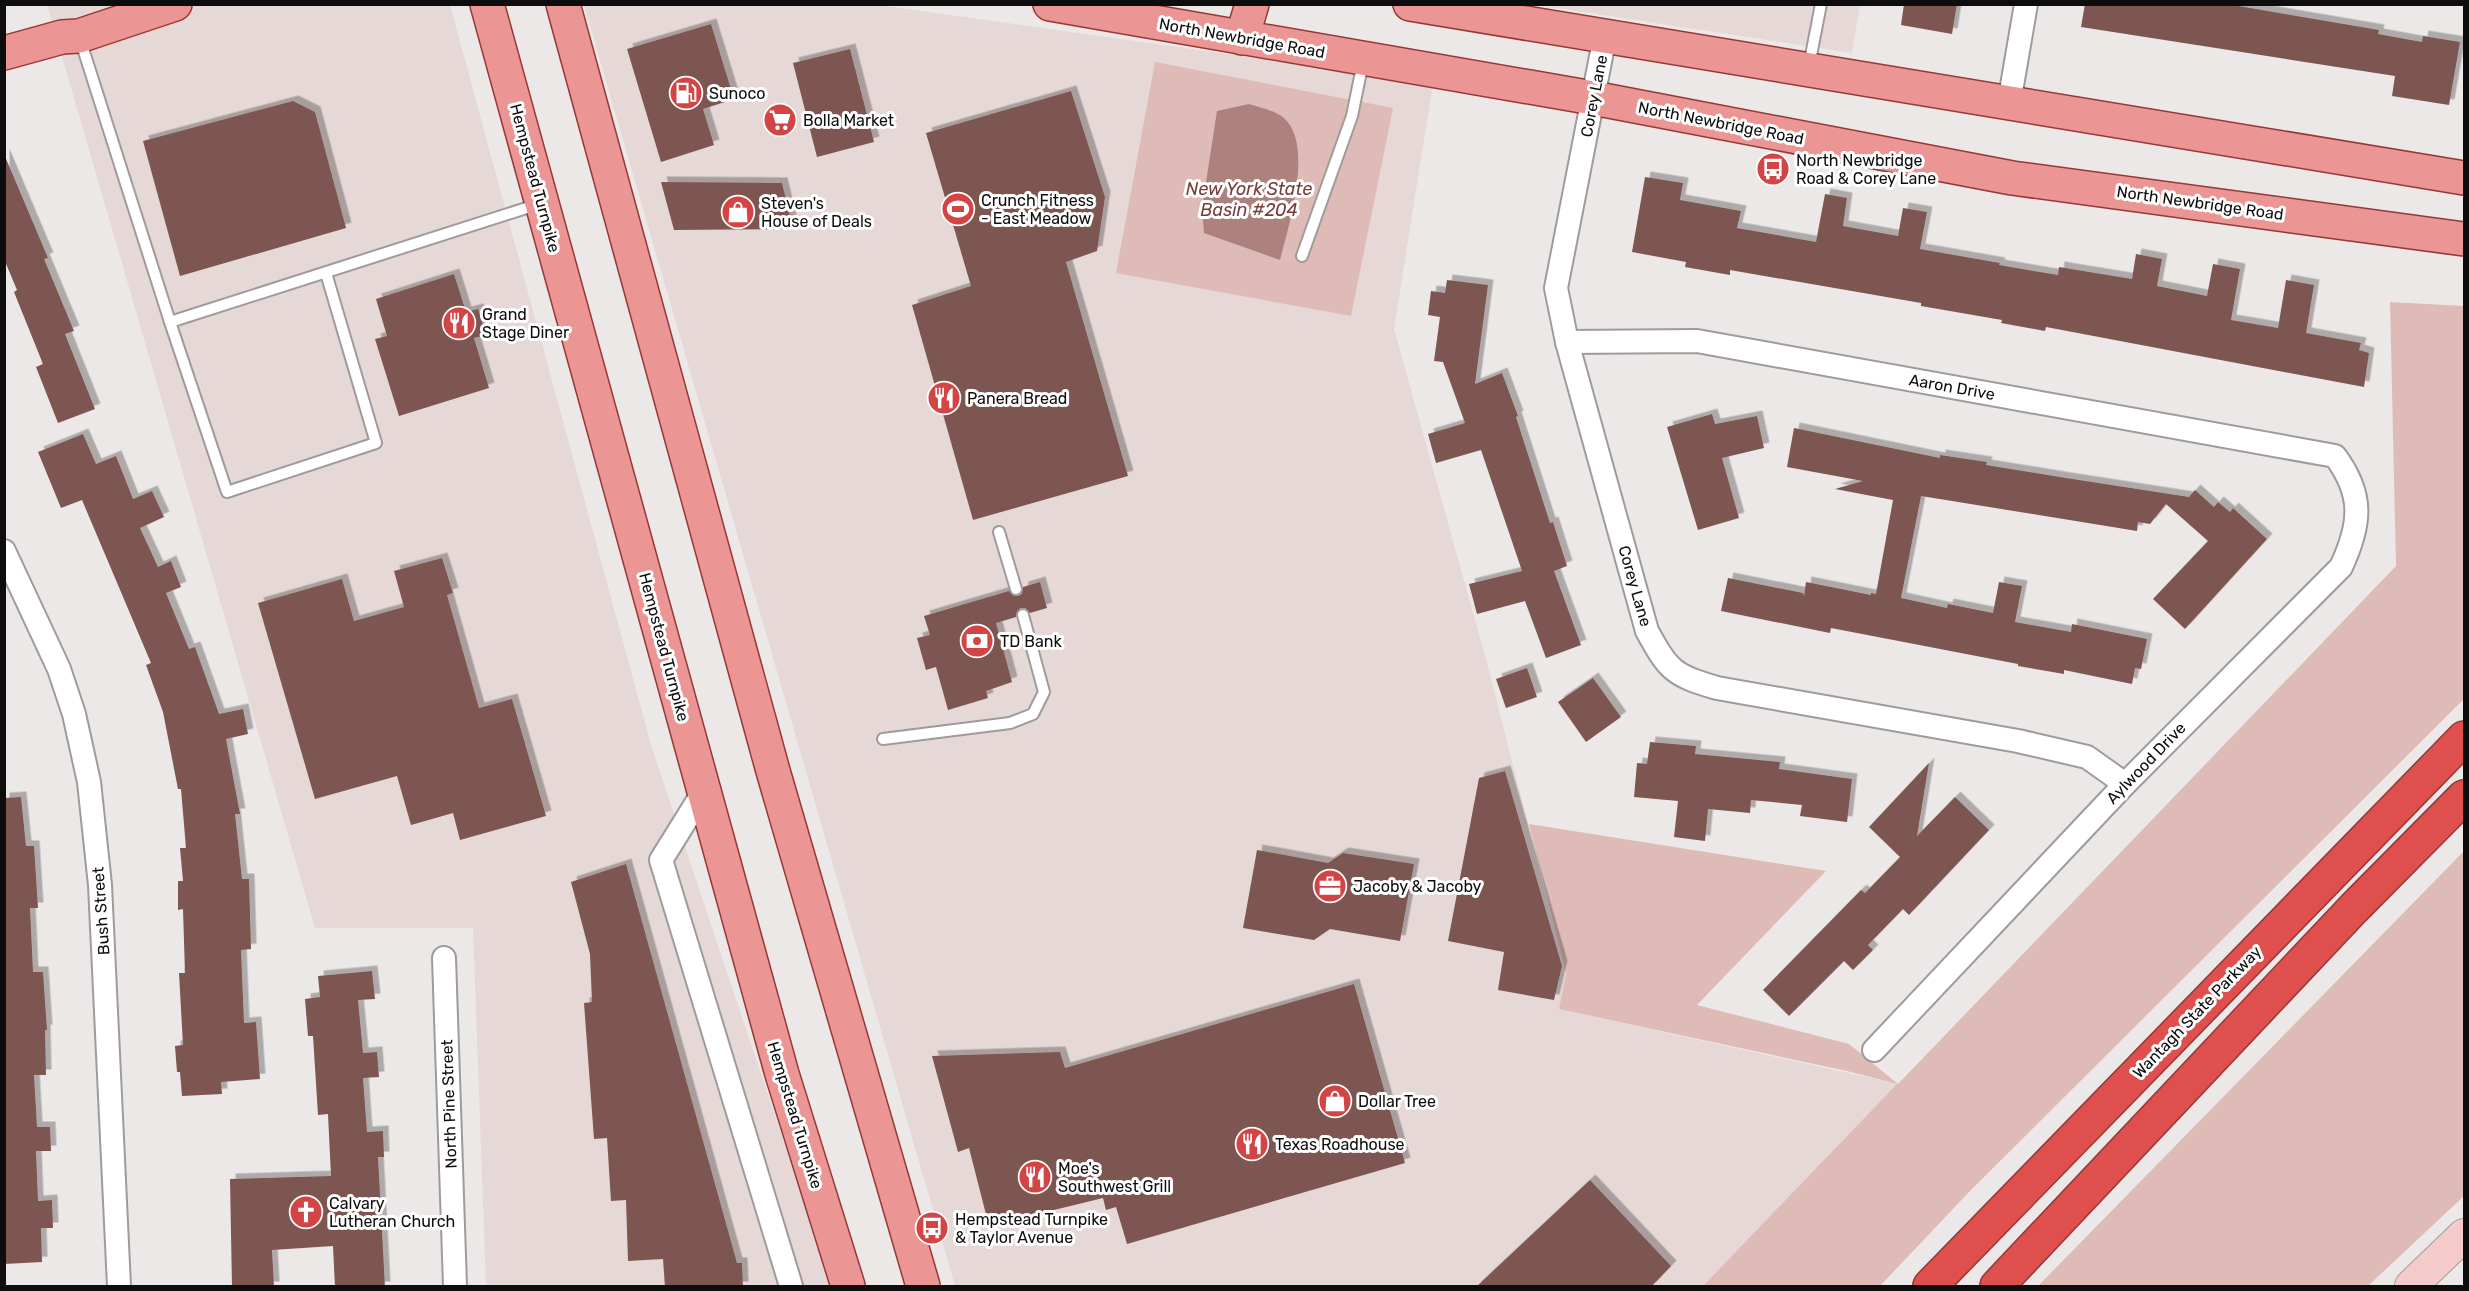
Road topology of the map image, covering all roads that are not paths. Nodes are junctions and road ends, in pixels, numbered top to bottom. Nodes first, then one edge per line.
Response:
1 (175, 4) edge
2 (487, 4) edge
3 (563, 4) edge
4 (1050, 4) edge
5 (1252, 4) edge
6 (1410, 4) edge
7 (1821, 4) edge
8 (2026, 4) edge
9 (79, 36) junction
10 (1605, 36) junction
11 (1242, 38) junction
12 (4, 53) edge
13 (1363, 59) junction
14 (1808, 70) junction
15 (1593, 98) junction
16 (2009, 103) junction
17 (2464, 178) edge
18 (542, 203) junction
19 (2464, 239) edge
20 (1302, 256) dead end
21 (326, 273) junction
22 (171, 322) junction
23 (1567, 342) junction
24 (2335, 456) joint
25 (999, 532) dead end
26 (4, 551) edge
27 (1016, 589) dead end
28 (1023, 615) dead end
29 (2464, 738) edge
30 (883, 739) dead end
31 (2125, 784) junction
32 (704, 791) junction
33 (2464, 797) edge
34 (444, 958) dead end
35 (1874, 1050) dead end
36 (782, 1074) junction
37 (2464, 1235) edge
38 (119, 1287) edge
39 (455, 1287) edge
40 (791, 1287) edge
41 (848, 1287) edge
42 (870, 1287) edge
43 (923, 1287) edge
44 (1930, 1287) edge
45 (1997, 1287) edge
46 (2411, 1287) edge

1 - 9 main road
2 - 18 main road, Hempstead Turnpike
3 - 43 main road
4 - 11 main road, North Newbridge Road
5 - 11 main road
6 - 10 main road
7 - 14 lane
8 - 16 street
9 - 12 main road
9 - 22 lane
10 - 14 main road
10 - 15 street, Corey Lane
11 - 13 main road, North Newbridge Road
13 - 15 main road, North Newbridge Road
13 - 20 lane
14 - 16 main road
15 - 19 main road, North Newbridge Road
15 - 23 street, Corey Lane
16 - 17 main road
18 - 21 lane
18 - 32 main road, Hempstead Turnpike
21 - 22 lane
21 - 22 lane
23 - 24 street, Aaron Drive
23 - 31 street, Corey Lane
24 - 31 street, Aylwood Drive
25 - 27 lane
26 - 38 street, Bush Street
28 - 30 lane
29 - 44 highway, Wantagh State Parkway
31 - 35 street, Aylwood Drive
32 - 36 main road, Hempstead Turnpike
32 - 40 street
33 - 45 highway
34 - 39 street, North Pine Street
36 - 41 main road, Hempstead Turnpike
36 - 42 main road
37 - 46 street

